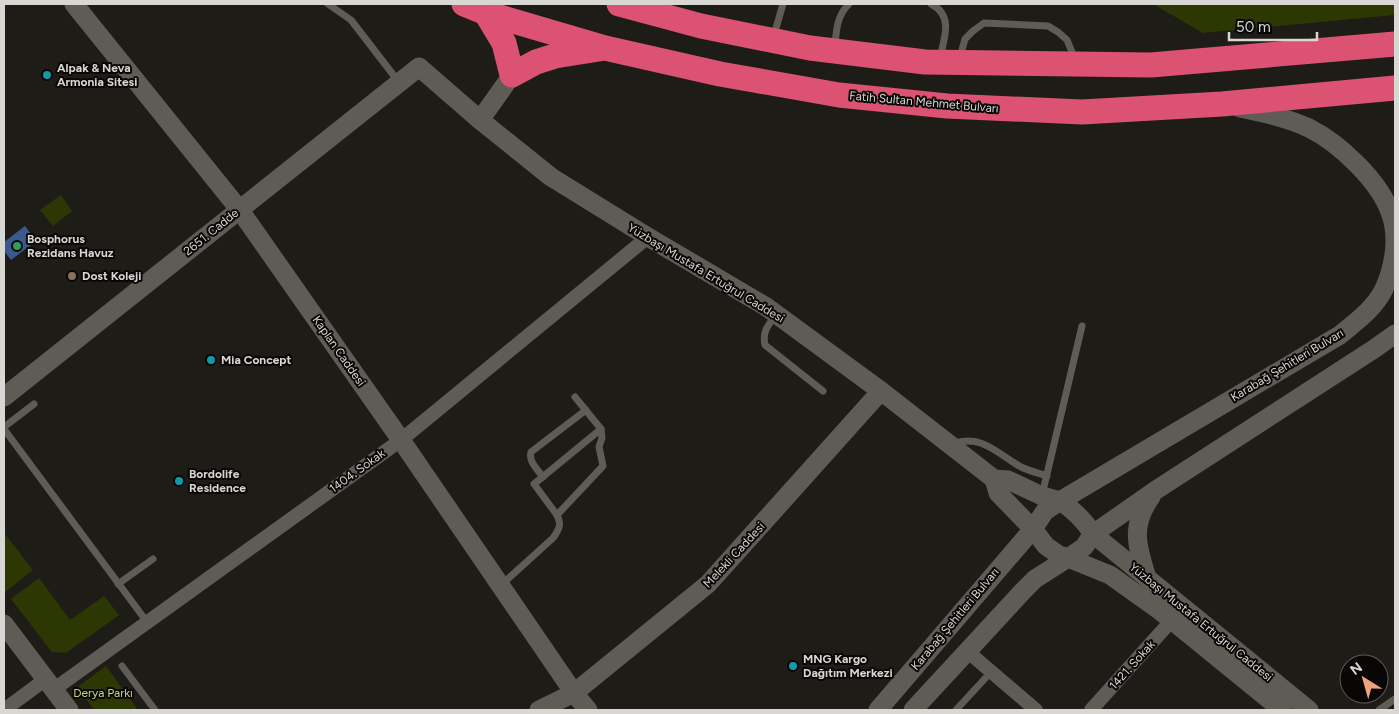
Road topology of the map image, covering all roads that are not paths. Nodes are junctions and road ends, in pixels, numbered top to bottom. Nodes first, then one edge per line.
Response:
1 (74, 4) edge
2 (328, 4) edge
3 (619, 4) edge
4 (783, 4) edge
5 (849, 4) edge
6 (931, 4) edge
7 (475, 8) edge
8 (773, 40) junction
9 (1395, 44) edge
10 (605, 48) junction
11 (834, 51) junction
12 (949, 62) junction
13 (1077, 64) junction
14 (419, 66) joint
15 (512, 75) junction
16 (399, 82) junction
17 (1395, 88) edge
18 (1222, 104) junction
19 (480, 120) junction
20 (239, 209) junction
21 (648, 237) junction
22 (777, 314) junction
23 (1082, 326) dead end
24 (1395, 334) edge
25 (823, 390) dead end
26 (881, 391) junction
27 (4, 397) edge
28 (575, 397) dead end
29 (34, 404) dead end
30 (586, 410) junction
31 (4, 428) edge
32 (600, 429) junction
33 (401, 440) junction
34 (950, 445) junction
35 (1047, 476) junction
36 (543, 477) junction
37 (994, 479) junction
38 (1156, 490) junction
39 (1042, 496) junction
40 (1060, 501) junction
41 (557, 515) junction
42 (1033, 529) junction
43 (1093, 534) junction
44 (1068, 558) junction
45 (153, 559) dead end
46 (1148, 578) junction
47 (118, 584) junction
48 (500, 586) junction
49 (1172, 620) junction
50 (147, 622) junction
51 (4, 624) edge
52 (967, 651) junction
53 (122, 666) dead end
54 (991, 672) junction
55 (50, 684) junction
56 (574, 693) junction
57 (1395, 699) edge
58 (4, 710) edge
59 (69, 710) edge
60 (155, 710) edge
61 (539, 710) edge
62 (588, 710) edge
63 (878, 710) edge
64 (913, 710) edge
65 (956, 710) edge
66 (1036, 710) edge
67 (1091, 710) edge
68 (1282, 710) edge
69 (1309, 710) edge
70 (1379, 710) edge

1 - 20 street, Kaplan Caddesi
2 - 16 lane
3 - 8 highway
4 - 8 lane
5 - 11 lane
6 - 12 lane
7 - 10 highway, Fatih Sultan Mehmet Bulvarı
7 - 15 highway
8 - 11 highway
9 - 13 highway
10 - 15 highway
10 - 18 highway, Fatih Sultan Mehmet Bulvarı
11 - 12 highway
12 - 13 highway
12 - 13 lane
14 - 16 street, 2651. Cadde
14 - 19 street, Yüzbaşı Mustafa Ertuğrul Caddesi
15 - 19 street
16 - 20 street, 2651. Cadde
17 - 18 highway, Fatih Sultan Mehmet Bulvarı
18 - 40 street, Karabağ Şehitleri Bulvarı
19 - 21 street, Yüzbaşı Mustafa Ertuğrul Caddesi
20 - 27 street, 2651. Cadde
20 - 33 street, Kaplan Caddesi
21 - 22 street, Yüzbaşı Mustafa Ertuğrul Caddesi
21 - 33 street, 1404. Sokak
22 - 25 lane
22 - 26 street, Yüzbaşı Mustafa Ertuğrul Caddesi
23 - 35 lane
24 - 38 street
26 - 34 street, Yüzbaşı Mustafa Ertuğrul Caddesi
26 - 56 street, Melekli Caddesi
28 - 30 lane
29 - 31 lane
30 - 32 lane
30 - 36 lane
31 - 47 lane
32 - 36 lane
32 - 41 lane
33 - 48 street, Kaplan Caddesi
33 - 50 street, 1404. Sokak
34 - 35 lane
34 - 37 street, Yüzbaşı Mustafa Ertuğrul Caddesi
35 - 39 lane
36 - 41 lane
37 - 39 street, Yüzbaşı Mustafa Ertuğrul Caddesi
37 - 42 street, Yüzbaşı Mustafa Ertuğrul Caddesi
38 - 43 street
38 - 46 street
39 - 40 street, Yüzbaşı Mustafa Ertuğrul Caddesi
40 - 42 street, Karabağ Şehitleri Bulvarı
40 - 43 street
41 - 48 lane
42 - 44 street
42 - 63 street, Karabağ Şehitleri Bulvarı
43 - 44 street
43 - 46 street, Yüzbaşı Mustafa Ertuğrul Caddesi
44 - 49 street, Yüzbaşı Mustafa Ertuğrul Caddesi
44 - 52 street
45 - 47 lane
46 - 69 street, Yüzbaşı Mustafa Ertuğrul Caddesi
47 - 50 lane
48 - 56 street, Kaplan Caddesi
49 - 67 street, 1421. Sokak
49 - 68 street, Yüzbaşı Mustafa Ertuğrul Caddesi
50 - 55 street, 1404. Sokak
51 - 55 street
52 - 54 street
52 - 64 street
53 - 60 lane
54 - 65 lane
54 - 66 street
55 - 58 street, 1404. Sokak
55 - 59 street
56 - 61 street, Melekli Caddesi
56 - 62 street, Kaplan Caddesi
57 - 70 lane

